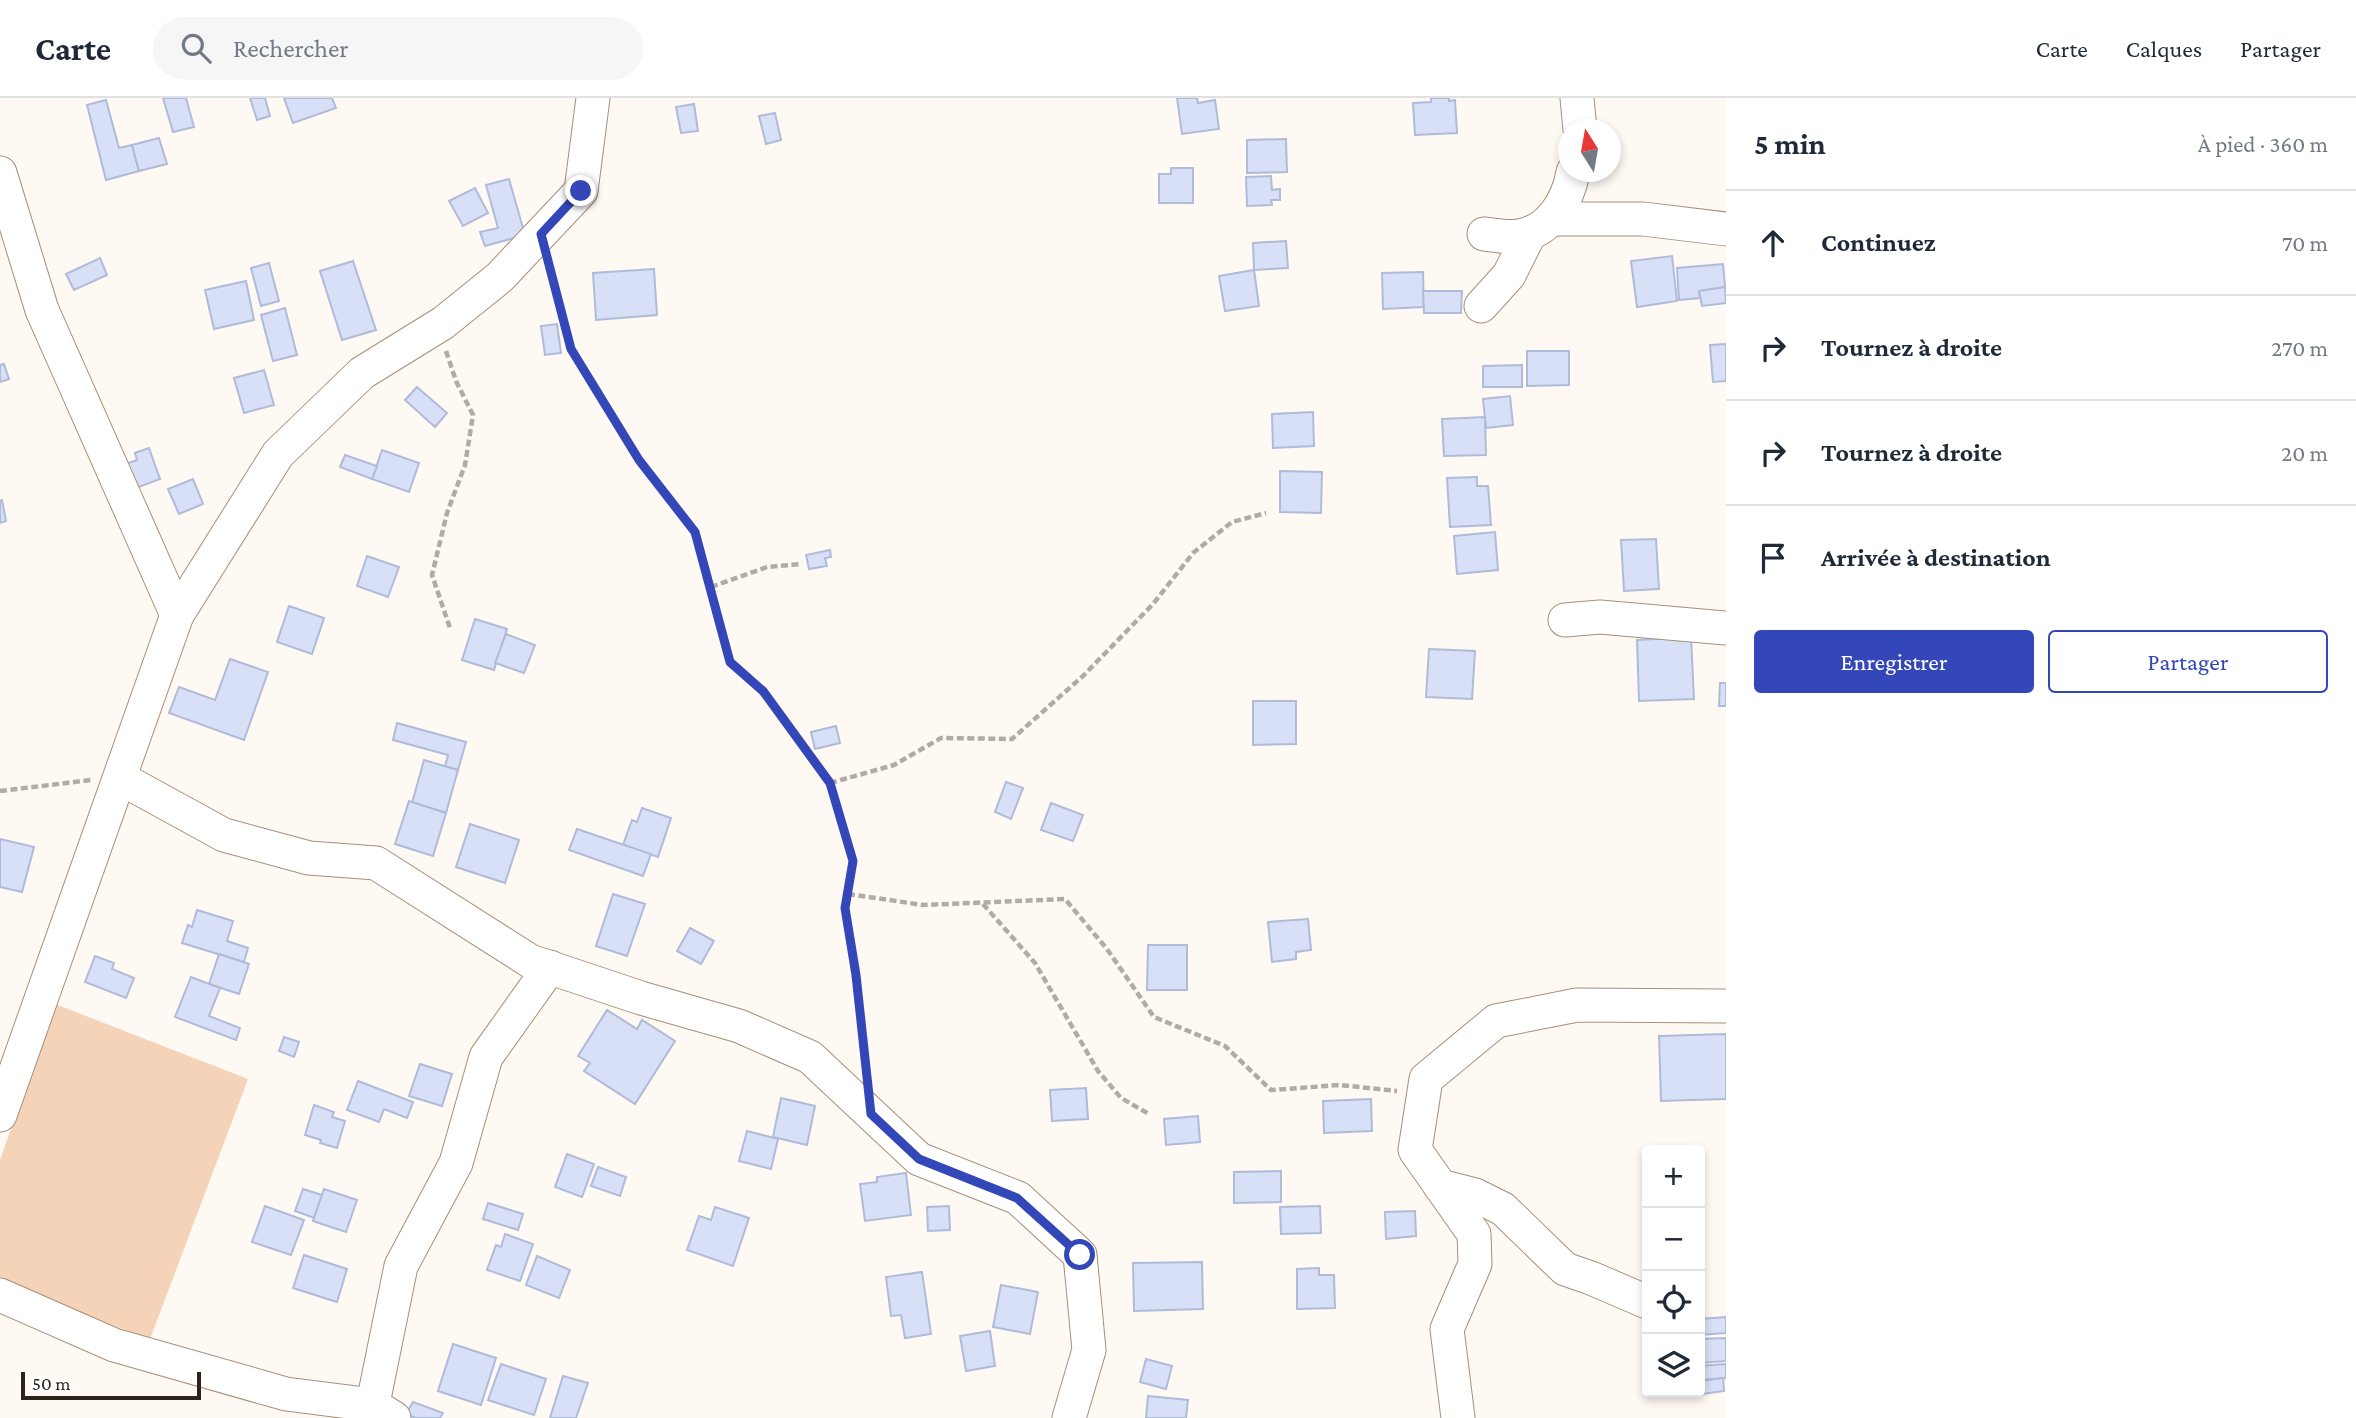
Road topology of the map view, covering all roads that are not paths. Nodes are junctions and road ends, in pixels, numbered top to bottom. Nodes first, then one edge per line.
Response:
1 (593, 98) edge
2 (1577, 98) edge
3 (1579, 119) edge
4 (0, 173) edge
5 (1569, 182) edge
6 (1540, 226) junction
7 (1726, 229) edge
8 (1484, 234) dead end
9 (1481, 306) dead end
10 (177, 615) junction
11 (1565, 620) dead end
12 (1726, 628) edge
13 (120, 778) junction
14 (550, 967) junction
15 (1726, 1006) edge
16 (0, 1115) edge
17 (1440, 1186) junction
18 (0, 1295) edge
19 (1642, 1301) edge
20 (379, 1414) edge
21 (1069, 1418) edge
22 (1458, 1418) edge

1 - 10 street
2 - 3 street
4 - 10 street
5 - 6 street
6 - 7 street
6 - 8 street
6 - 9 street
10 - 13 street
11 - 12 street
13 - 14 street
13 - 16 street
14 - 20 street
14 - 21 street
15 - 17 street
17 - 19 street
17 - 22 street
18 - 20 street

